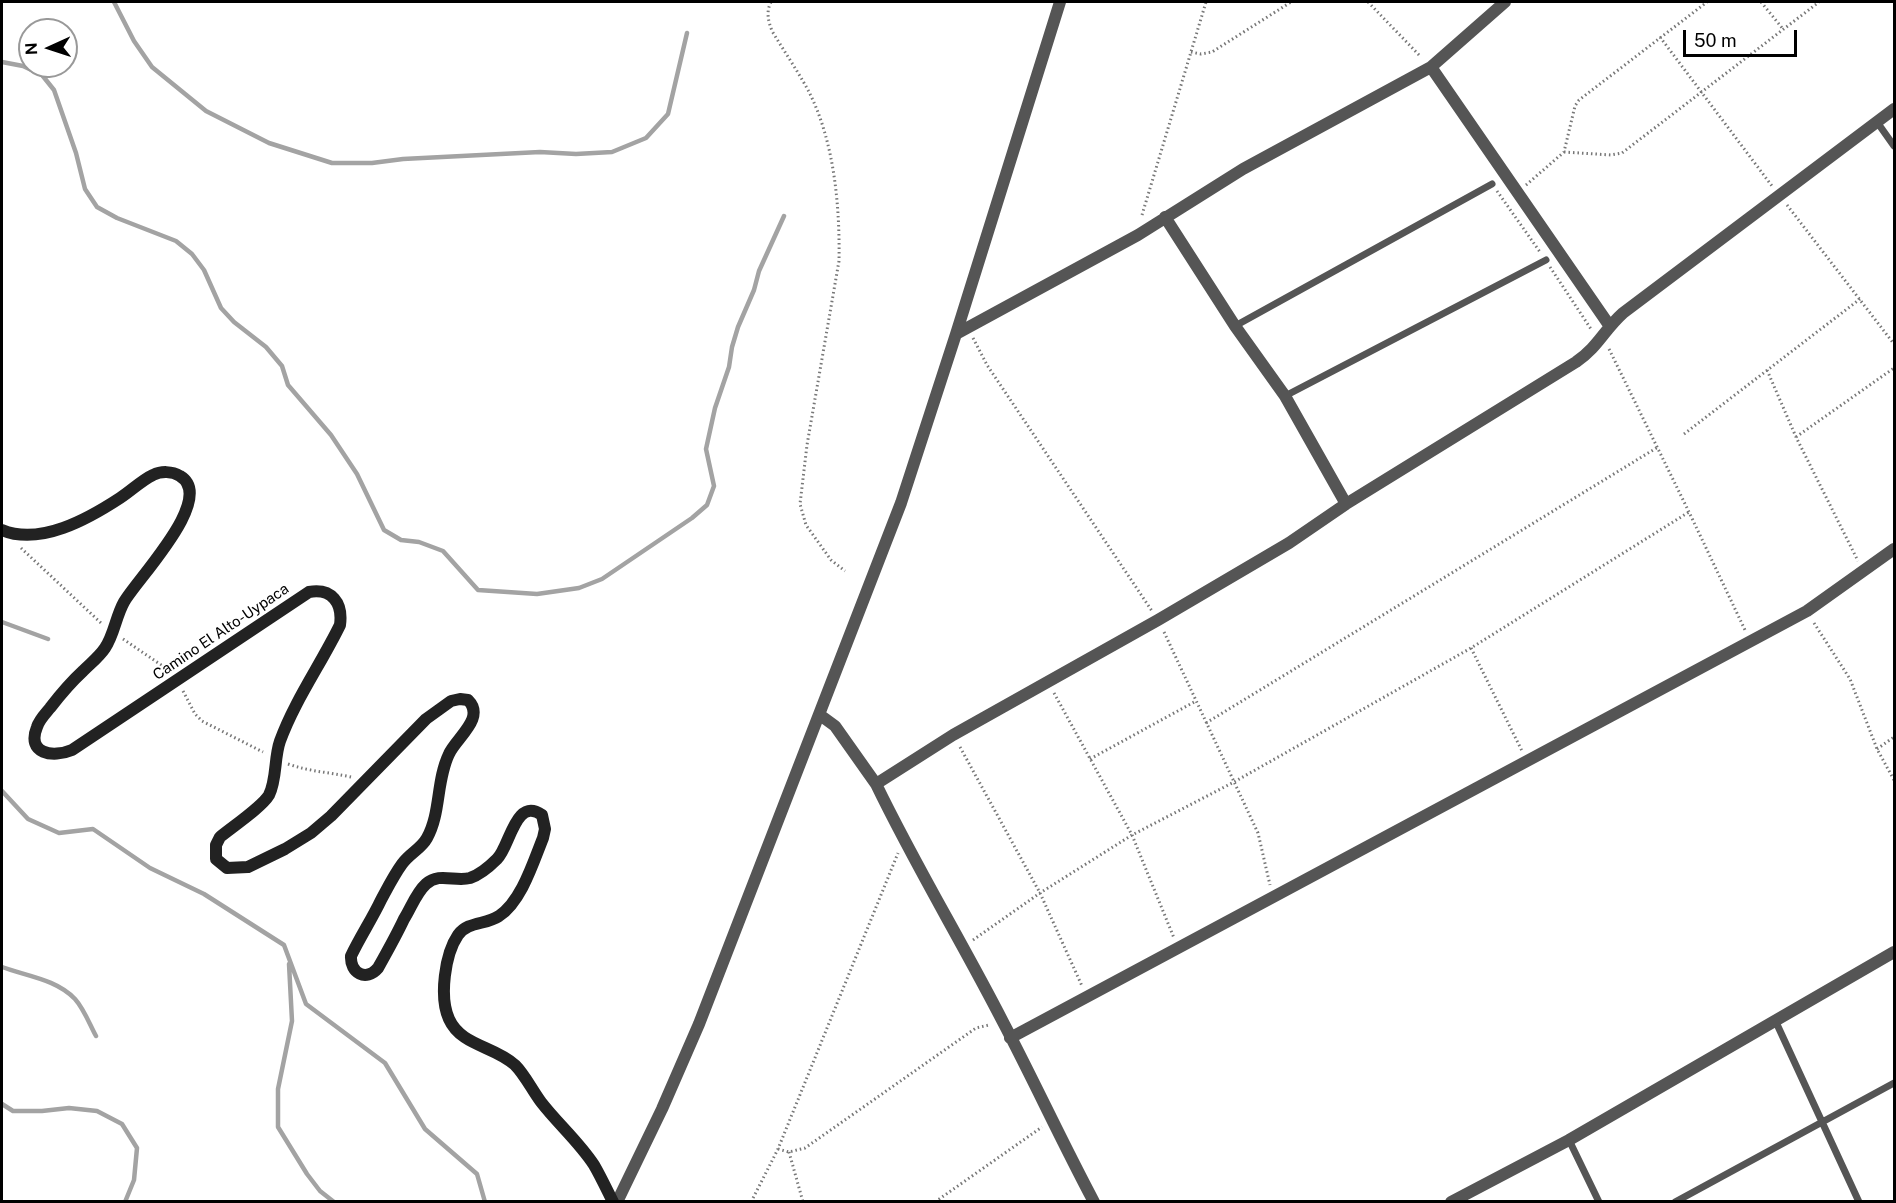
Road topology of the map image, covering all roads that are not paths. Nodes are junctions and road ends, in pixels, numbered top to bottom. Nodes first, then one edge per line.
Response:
1 (1060, 2) edge
2 (1505, 2) edge
3 (1431, 67) junction
4 (1894, 109) edge
5 (1877, 122) junction
6 (1894, 146) edge
7 (1492, 184) road end
8 (1166, 217) junction
9 (1545, 260) road end
10 (1235, 326) junction
11 (1609, 326) junction
12 (962, 332) junction
13 (1285, 396) junction
14 (1346, 504) junction
15 (2, 530) edge
16 (1894, 549) edge
17 (820, 716) junction
18 (876, 784) junction
19 (1894, 952) edge
20 (1774, 1020) junction
21 (1010, 1038) junction
22 (1894, 1083) edge
23 (1821, 1122) junction
24 (1569, 1140) junction
25 (615, 1202) edge
26 (1094, 1202) edge
27 (1451, 1202) edge
28 (1599, 1202) edge
29 (1674, 1202) edge
30 (1858, 1202) edge

1 - 12 street
2 - 3 street
3 - 8 street
3 - 11 street
4 - 5 street
5 - 6 lane
5 - 11 street
7 - 10 lane
8 - 10 street
8 - 12 street
9 - 13 lane
10 - 13 street
11 - 14 street
12 - 17 street
13 - 14 street
14 - 18 street
15 - 25 street, Camino El Alto-Uypaca
16 - 21 street
17 - 18 street
17 - 25 street
18 - 21 street
19 - 20 street
20 - 23 lane
20 - 24 street
21 - 26 street
22 - 23 lane
23 - 29 lane
23 - 30 lane
24 - 27 street
24 - 28 lane

